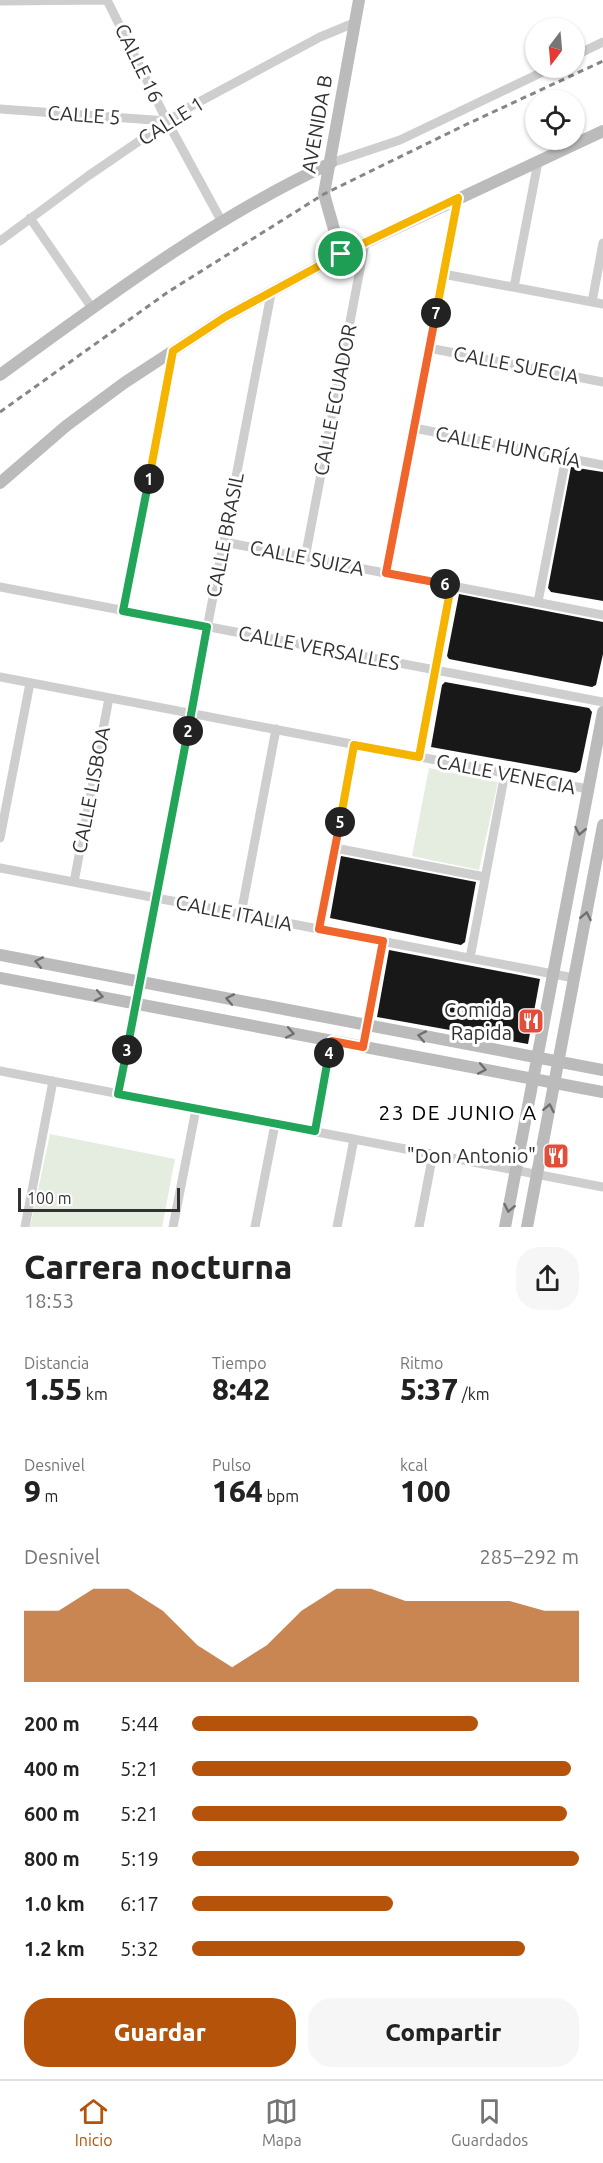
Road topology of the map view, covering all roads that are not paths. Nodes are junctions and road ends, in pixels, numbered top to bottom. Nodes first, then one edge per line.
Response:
1 (107, 0) edge
2 (359, 0) edge
3 (0, 1) edge
4 (354, 23) junction
5 (603, 42) edge
6 (585, 51) edge
7 (529, 78) edge
8 (0, 109) edge
9 (167, 121) junction
10 (603, 131) edge
11 (538, 162) junction
12 (331, 163) junction
13 (458, 198) junction
14 (30, 218) junction
15 (222, 222) junction
16 (0, 241) edge
17 (365, 243) junction
18 (603, 243) edge
19 (341, 254) junction
20 (443, 273) junction
21 (514, 287) junction
22 (271, 294) junction
23 (592, 302) junction
24 (603, 304) edge
25 (92, 308) junction
26 (429, 348) junction
27 (173, 351) junction
28 (0, 375) edge
29 (603, 382) edge
30 (414, 429) junction
31 (566, 457) junction
32 (603, 465) edge
33 (0, 483) edge
34 (224, 542) junction
35 (305, 558) junction
36 (386, 573) junction
37 (451, 586) junction
38 (0, 587) edge
39 (538, 602) junction
40 (123, 611) junction
41 (603, 615) edge
42 (207, 627) junction
43 (435, 670) junction
44 (0, 677) edge
45 (30, 682) junction
46 (109, 698) junction
47 (603, 702) edge
48 (603, 711) edge
49 (191, 713) junction
50 (276, 729) junction
51 (354, 745) junction
52 (419, 757) junction
53 (505, 773) junction
54 (0, 782) edge
55 (10, 784) junction
56 (588, 789) junction
57 (603, 825) edge
58 (0, 838) edge
59 (335, 848) junction
60 (0, 868) edge
61 (485, 877) junction
62 (74, 882) junction
63 (156, 898) junction
64 (241, 914) junction
65 (319, 929) junction
66 (383, 941) junction
67 (0, 955) edge
68 (470, 958) junction
69 (553, 974) junction
70 (0, 978) edge
71 (574, 978) junction
72 (140, 982) junction
73 (136, 1003) junction
74 (367, 1025) junction
75 (332, 1041) junction
76 (363, 1047) junction
77 (537, 1058) junction
78 (558, 1062) junction
79 (603, 1070) edge
80 (0, 1071) edge
81 (533, 1079) junction
82 (53, 1081) junction
83 (554, 1083) junction
84 (603, 1092) edge
85 (118, 1094) junction
86 (196, 1109) junction
87 (275, 1124) junction
88 (315, 1131) junction
89 (354, 1139) junction
90 (433, 1154) junction
91 (516, 1170) junction
92 (537, 1174) junction
93 (603, 1187) edge
94 (25, 1227) edge
95 (173, 1227) edge
96 (255, 1227) edge
97 (337, 1227) edge
98 (419, 1227) edge
99 (505, 1227) edge
100 (527, 1227) edge

1 - 3 street
1 - 9 street, CALLE 16
2 - 4 street, AVENIDA B
4 - 9 street, CALLE 1
4 - 12 street, AVENIDA B
5 - 6 street
7 - 12 street
8 - 9 street, CALLE 5
9 - 14 street, CALLE 1
9 - 15 street, CALLE 16
10 - 11 street
11 - 13 street
11 - 21 street
12 - 15 street
12 - 19 street, AVENIDA B
13 - 17 street
13 - 20 street
14 - 16 street, CALLE 1
14 - 25 street
15 - 25 street
17 - 19 street
17 - 35 street, CALLE ECUADOR
18 - 23 street
19 - 22 street
20 - 21 street
20 - 26 street
21 - 23 street
22 - 27 street
22 - 34 street, CALLE BRASIL
23 - 24 street
25 - 28 street
26 - 29 street, CALLE SUECIA
26 - 30 street
27 - 33 street
27 - 40 street
30 - 31 street, CALLE HUNGRÍA
30 - 36 street
31 - 32 street, CALLE HUNGRÍA
31 - 39 street
34 - 35 street, CALLE SUIZA
34 - 42 street, CALLE BRASIL
35 - 36 street, CALLE SUIZA
36 - 37 street, CALLE SUIZA
37 - 39 street, CALLE SUIZA
37 - 43 street
38 - 40 street, CALLE VERSALLES
39 - 41 street, CALLE SUIZA
40 - 42 street, CALLE VERSALLES
42 - 43 street, CALLE VERSALLES
42 - 49 street, CALLE BRASIL
43 - 47 street, CALLE VERSALLES
43 - 52 street
44 - 45 street, CALLE VENECIA
45 - 46 street, CALLE VENECIA
45 - 55 street
46 - 49 street, CALLE VENECIA
46 - 62 street, CALLE LISBOA
48 - 56 street
49 - 50 street, CALLE VENECIA
49 - 63 street, CALLE BRASIL
50 - 51 street, CALLE VENECIA
50 - 64 street
51 - 52 street, CALLE VENECIA
51 - 59 street
52 - 53 street, CALLE VENECIA
53 - 56 street, CALLE VENECIA
53 - 61 street
54 - 55 street
55 - 58 street
56 -> 69 street
71 -> 57 street
59 - 61 street
59 - 65 street
60 - 62 street, CALLE ITALIA
61 - 68 street
62 - 63 street, CALLE ITALIA
63 - 64 street, CALLE ITALIA
63 - 72 street, CALLE BRASIL
64 - 65 street, CALLE ITALIA
65 - 66 street, CALLE ITALIA
66 - 68 street, CALLE ITALIA
66 - 74 street
72 -> 67 street
68 - 69 street, CALLE ITALIA
69 - 71 street, CALLE ITALIA
69 - 77 street
70 -> 73 street
71 - 78 street
72 - 73 street, CALLE BRASIL
74 -> 72 street
73 -> 75 street
73 - 85 street, CALLE BRASIL
74 - 76 street
77 -> 74 street
75 - 76 street
75 - 88 lane
76 -> 81 street
77 - 78 street
77 - 81 street
78 - 79 street
78 - 83 street
80 - 82 street
81 - 83 street
81 - 91 street
82 - 85 street
82 - 94 street
83 - 84 street
92 -> 83 street
85 - 86 street
86 - 87 street
86 - 95 street
87 - 88 street
87 - 96 street
88 - 89 street
89 - 90 street
89 - 97 street
90 - 91 street
90 - 98 street
91 - 92 street
91 -> 99 street
92 - 93 street
92 - 100 street

